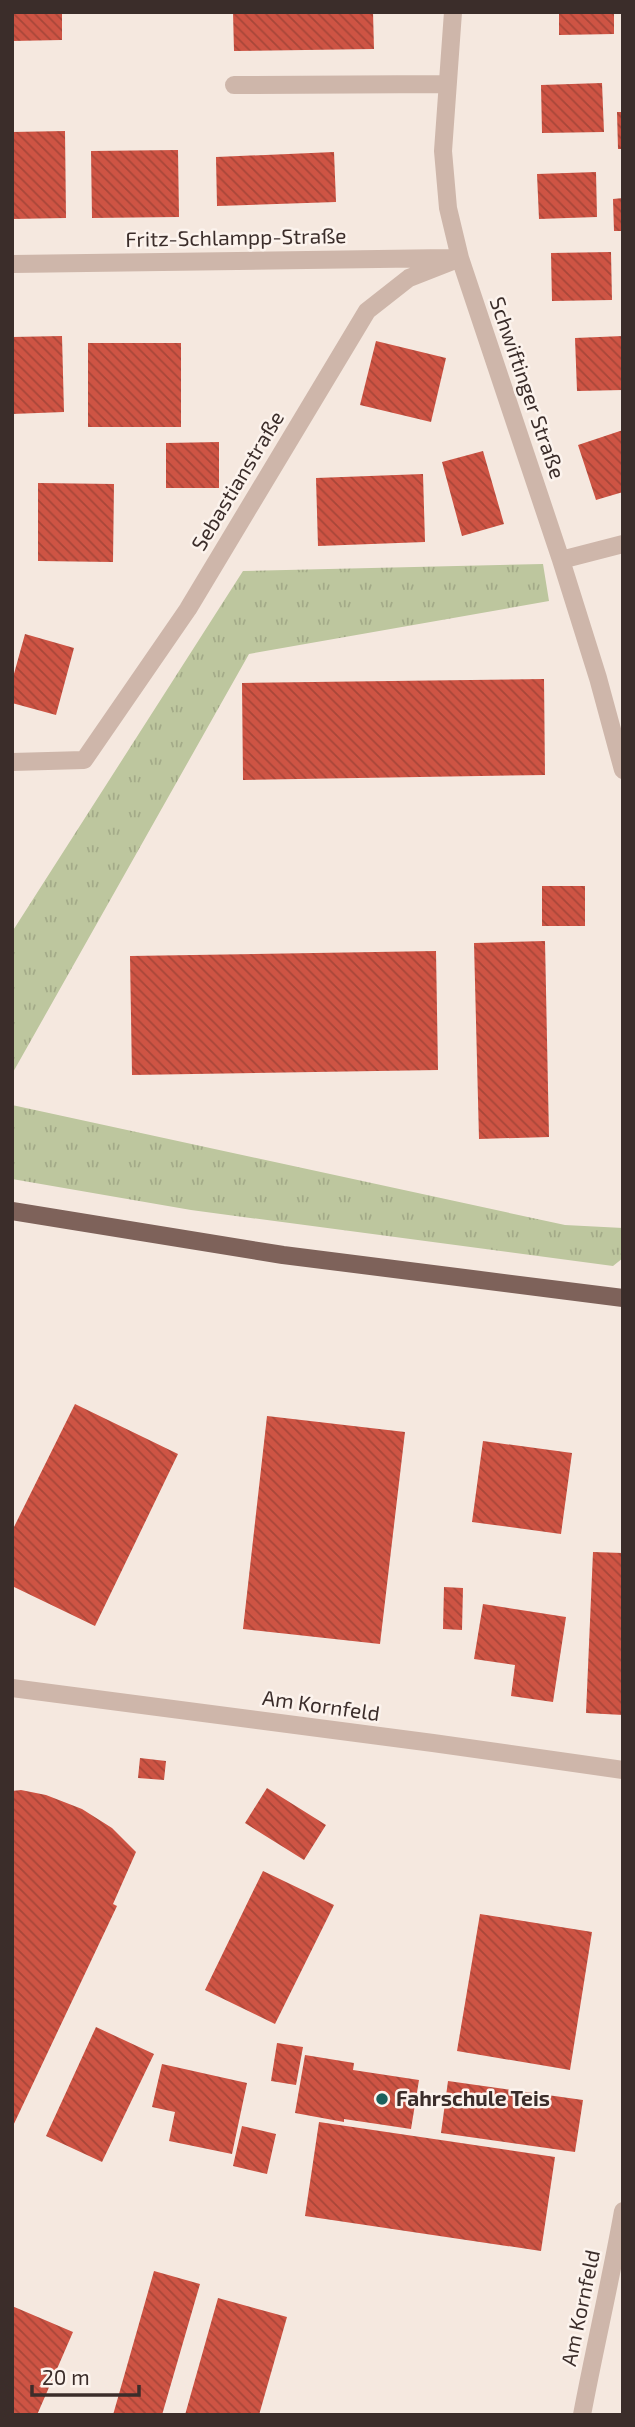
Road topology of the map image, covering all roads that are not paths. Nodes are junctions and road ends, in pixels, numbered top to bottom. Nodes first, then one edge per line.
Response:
1 (453, 12) edge
2 (446, 83) junction
3 (234, 85) dead end
4 (460, 258) junction
5 (12, 264) edge
6 (623, 544) edge
7 (561, 559) junction
8 (12, 762) edge
9 (623, 770) edge
10 (12, 1211) edge
11 (623, 1298) edge
12 (12, 1688) edge
13 (623, 1770) edge
14 (623, 2211) edge
15 (582, 2415) edge

1 - 2 street, Schwiftinger Straße
2 - 3 street
2 - 4 street, Schwiftinger Straße
4 - 5 street, Fritz-Schlampp-Straße
4 - 7 street, Schwiftinger Straße
4 - 8 street, Sebastianstraße
6 - 7 street
7 - 9 street, Schwiftinger Straße
10 - 11 main road
12 - 13 street, Am Kornfeld
14 - 15 street, Am Kornfeld

